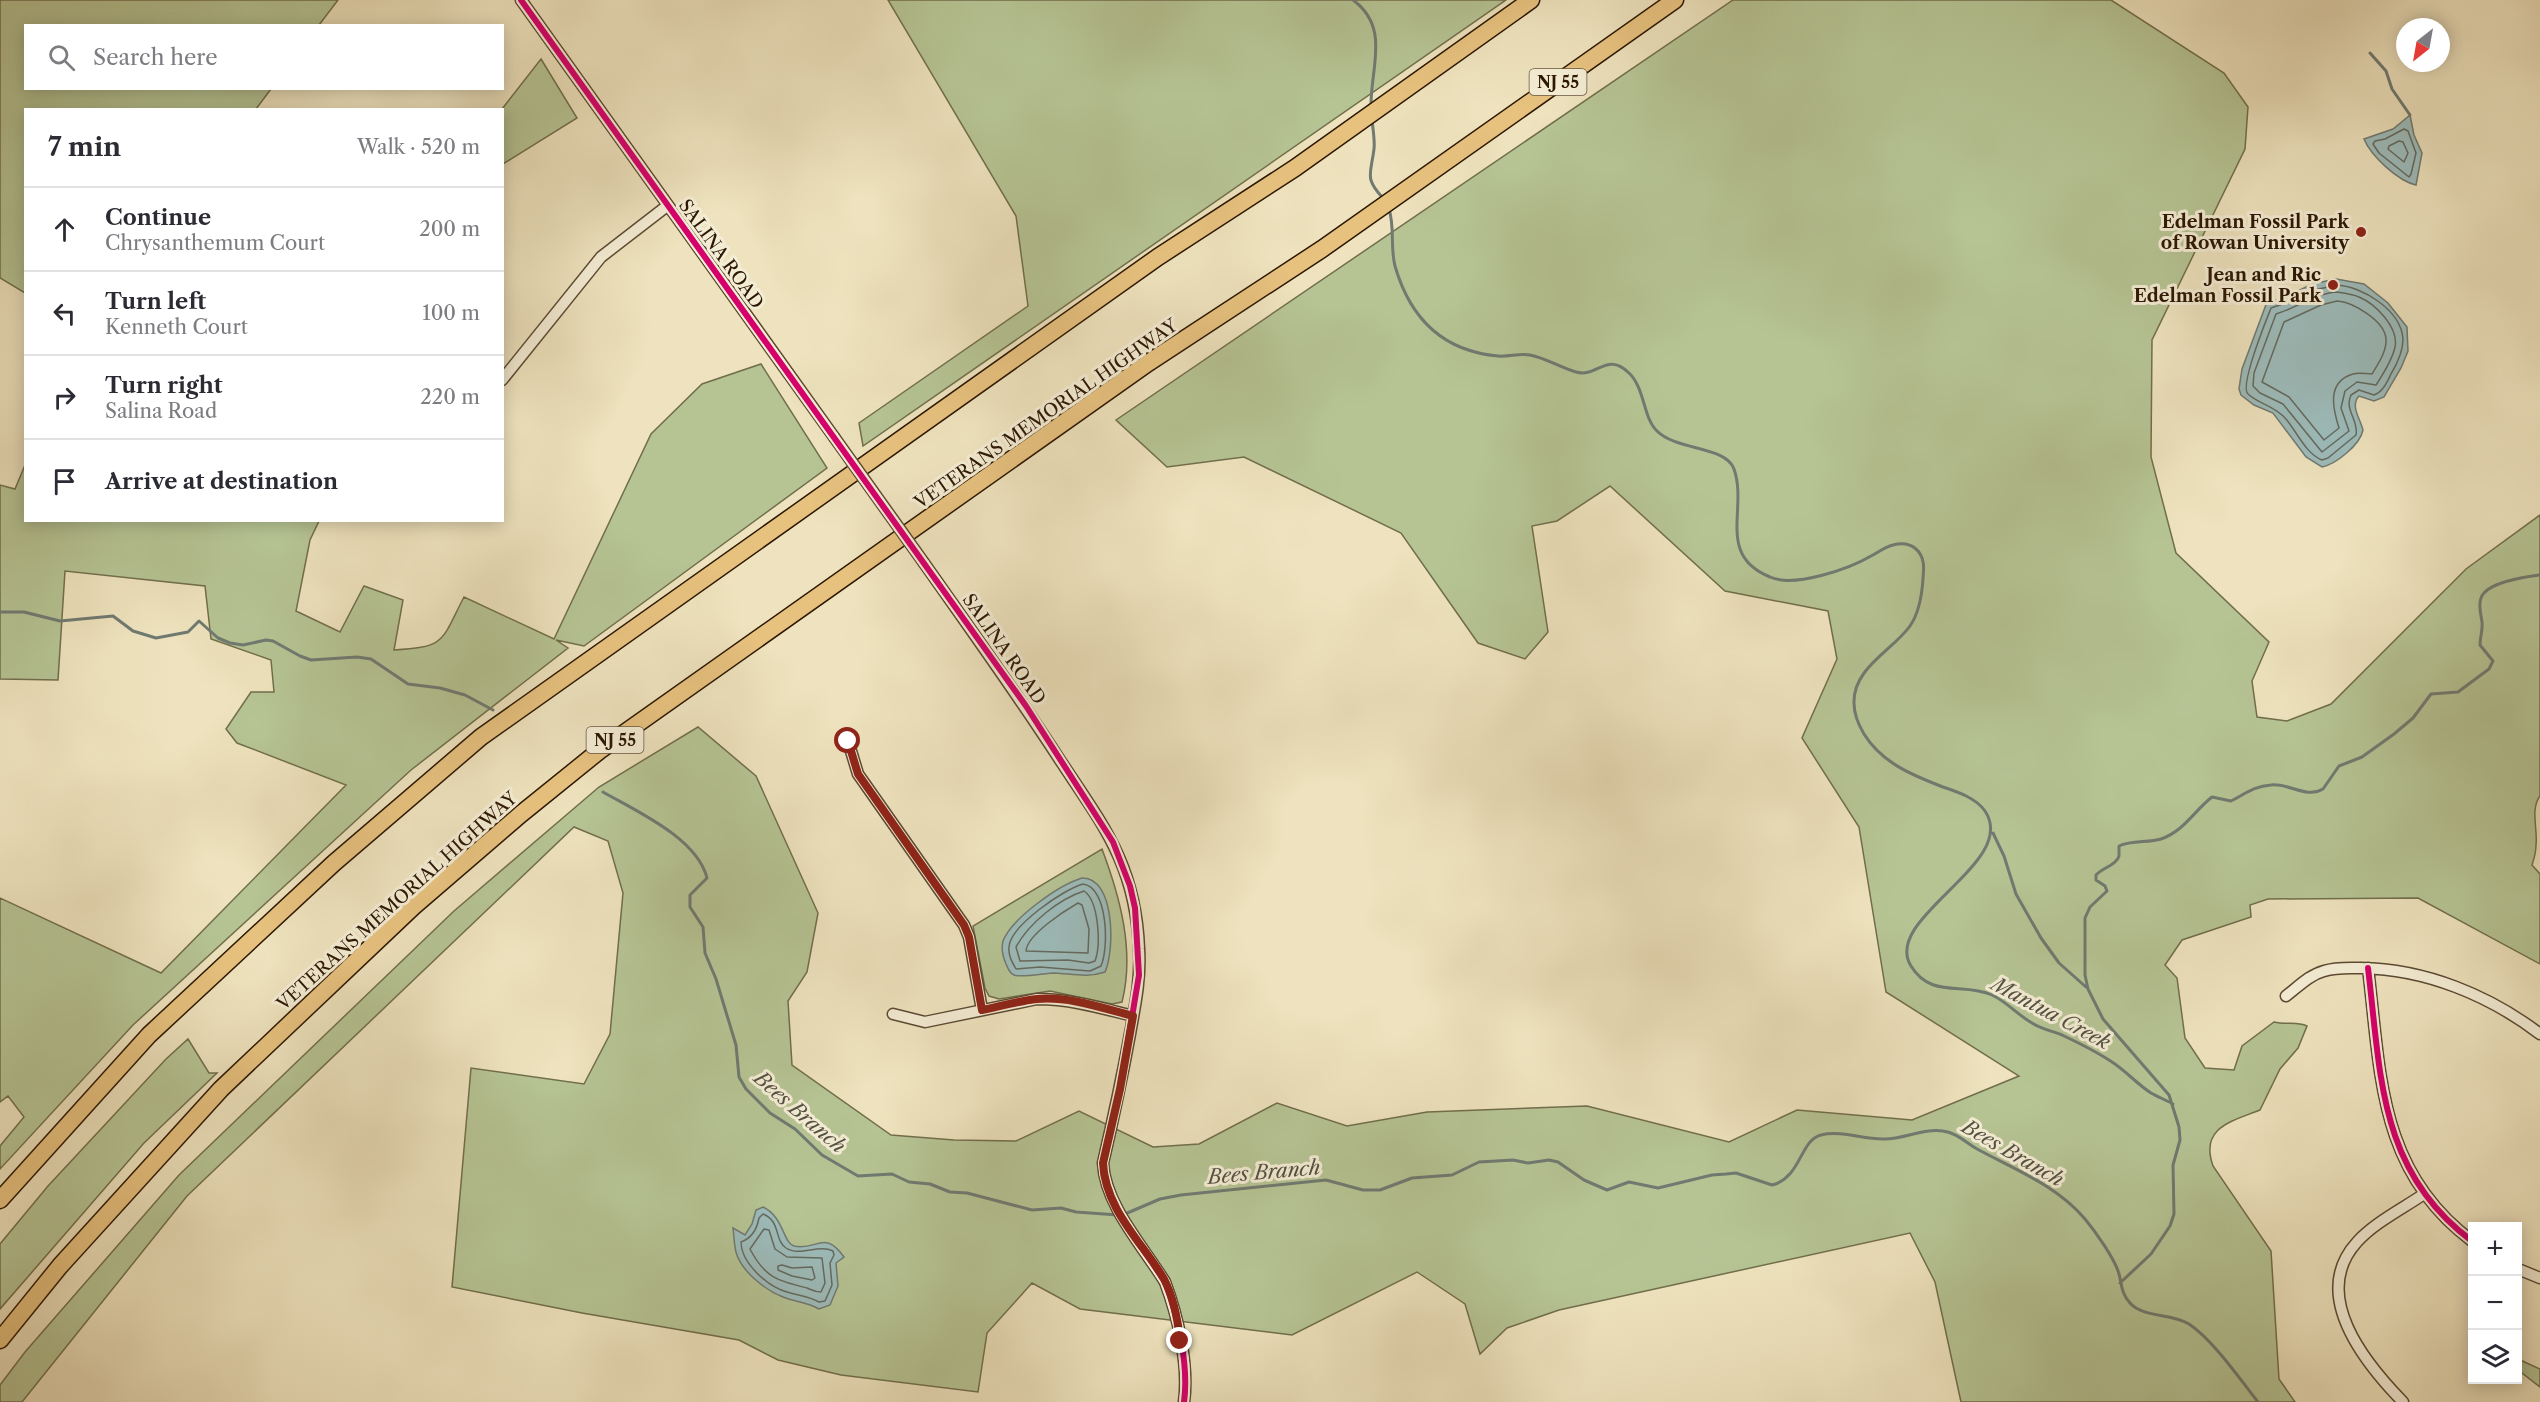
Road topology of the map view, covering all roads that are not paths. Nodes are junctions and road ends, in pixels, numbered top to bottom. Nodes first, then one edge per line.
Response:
1 (521, 0) edge
2 (1531, 0) edge
3 (1675, 0) edge
4 (667, 206) junction
5 (504, 377) edge
6 (848, 741) dead end
7 (2368, 968) junction
8 (2286, 996) dead end
9 (982, 1010) junction
10 (893, 1014) dead end
11 (1133, 1016) junction
12 (2540, 1034) edge
13 (2424, 1194) junction
14 (0, 1200) edge
15 (2468, 1237) edge
16 (2522, 1271) edge
17 (2540, 1278) edge
18 (0, 1340) edge
19 (1184, 1402) edge
20 (2403, 1402) edge

1 - 4 street, SALINA ROAD
2 - 14 highway
3 - 18 highway, VETERANS MEMORIAL HIGHWAY / NJ 55
4 - 5 street
4 - 11 street, SALINA ROAD, bridge
6 - 9 street
7 - 8 street
7 - 12 street
7 - 13 street
9 - 10 street
9 - 11 street
11 - 19 street, SALINA ROAD
13 - 15 street
13 - 20 street
16 - 17 street

